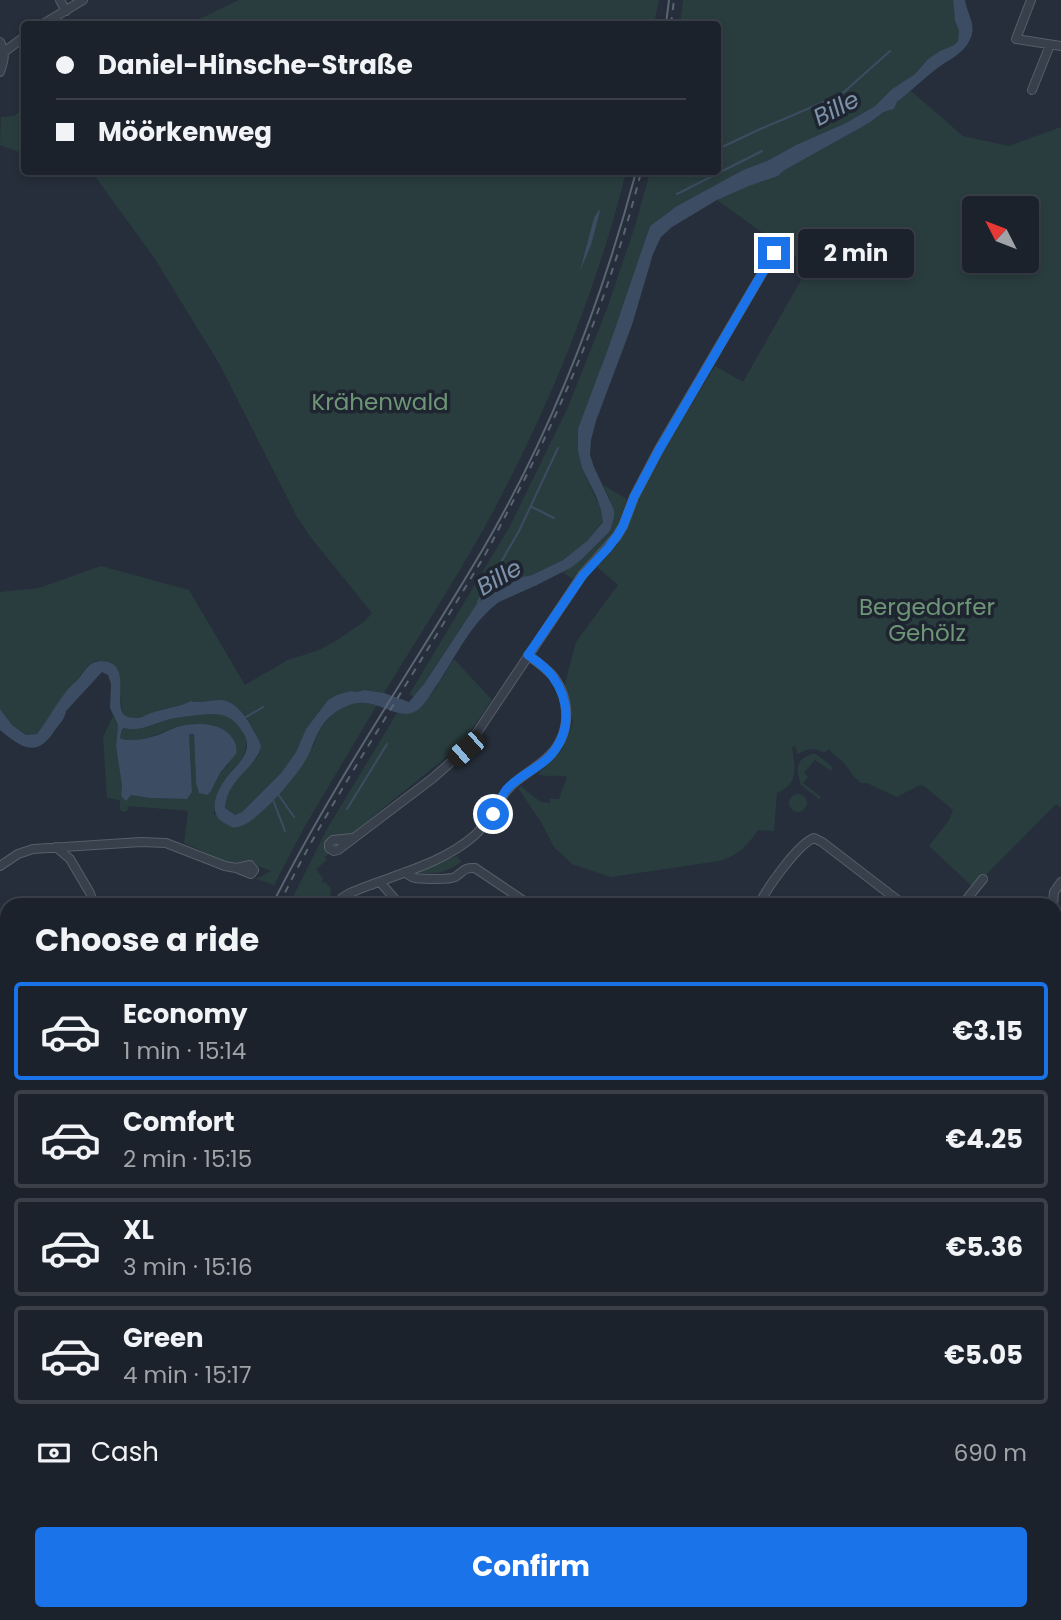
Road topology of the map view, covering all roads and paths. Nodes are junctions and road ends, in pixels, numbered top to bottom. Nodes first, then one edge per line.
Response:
1 (60, 0) edge
2 (83, 0) edge
3 (1031, 0) edge
4 (66, 11) junction
5 (48, 21) edge
6 (21, 39) edge
7 (0, 42) edge
8 (1050, 45) junction
9 (1061, 46) edge
10 (5, 52) junction
11 (0, 72) edge
12 (1032, 90) dead end
13 (774, 253) dead end
14 (528, 655) junction
15 (56, 848) junction
16 (331, 850) dead end
17 (0, 866) edge
18 (236, 868) dead end
19 (405, 873) junction
20 (983, 879) dead end
21 (380, 881) junction
22 (1061, 882) edge
23 (92, 898) edge
24 (342, 898) edge
25 (394, 898) edge
26 (520, 898) edge
27 (764, 898) edge
28 (895, 898) edge
29 (968, 898) edge
30 (1054, 898) edge

1 - 4 street
2 - 4 street
3 - 8 street
4 - 5 street
6 - 10 street
7 - 10 street
8 - 9 street
8 - 12 street
10 - 11 street
13 - 14 street
14 - 16 street
14 - 19 street
15 - 17 street
15 - 18 street
15 - 23 street
19 - 21 street
19 - 26 street
20 - 29 street
21 - 24 street
21 - 25 street
22 - 30 street
27 - 28 street

